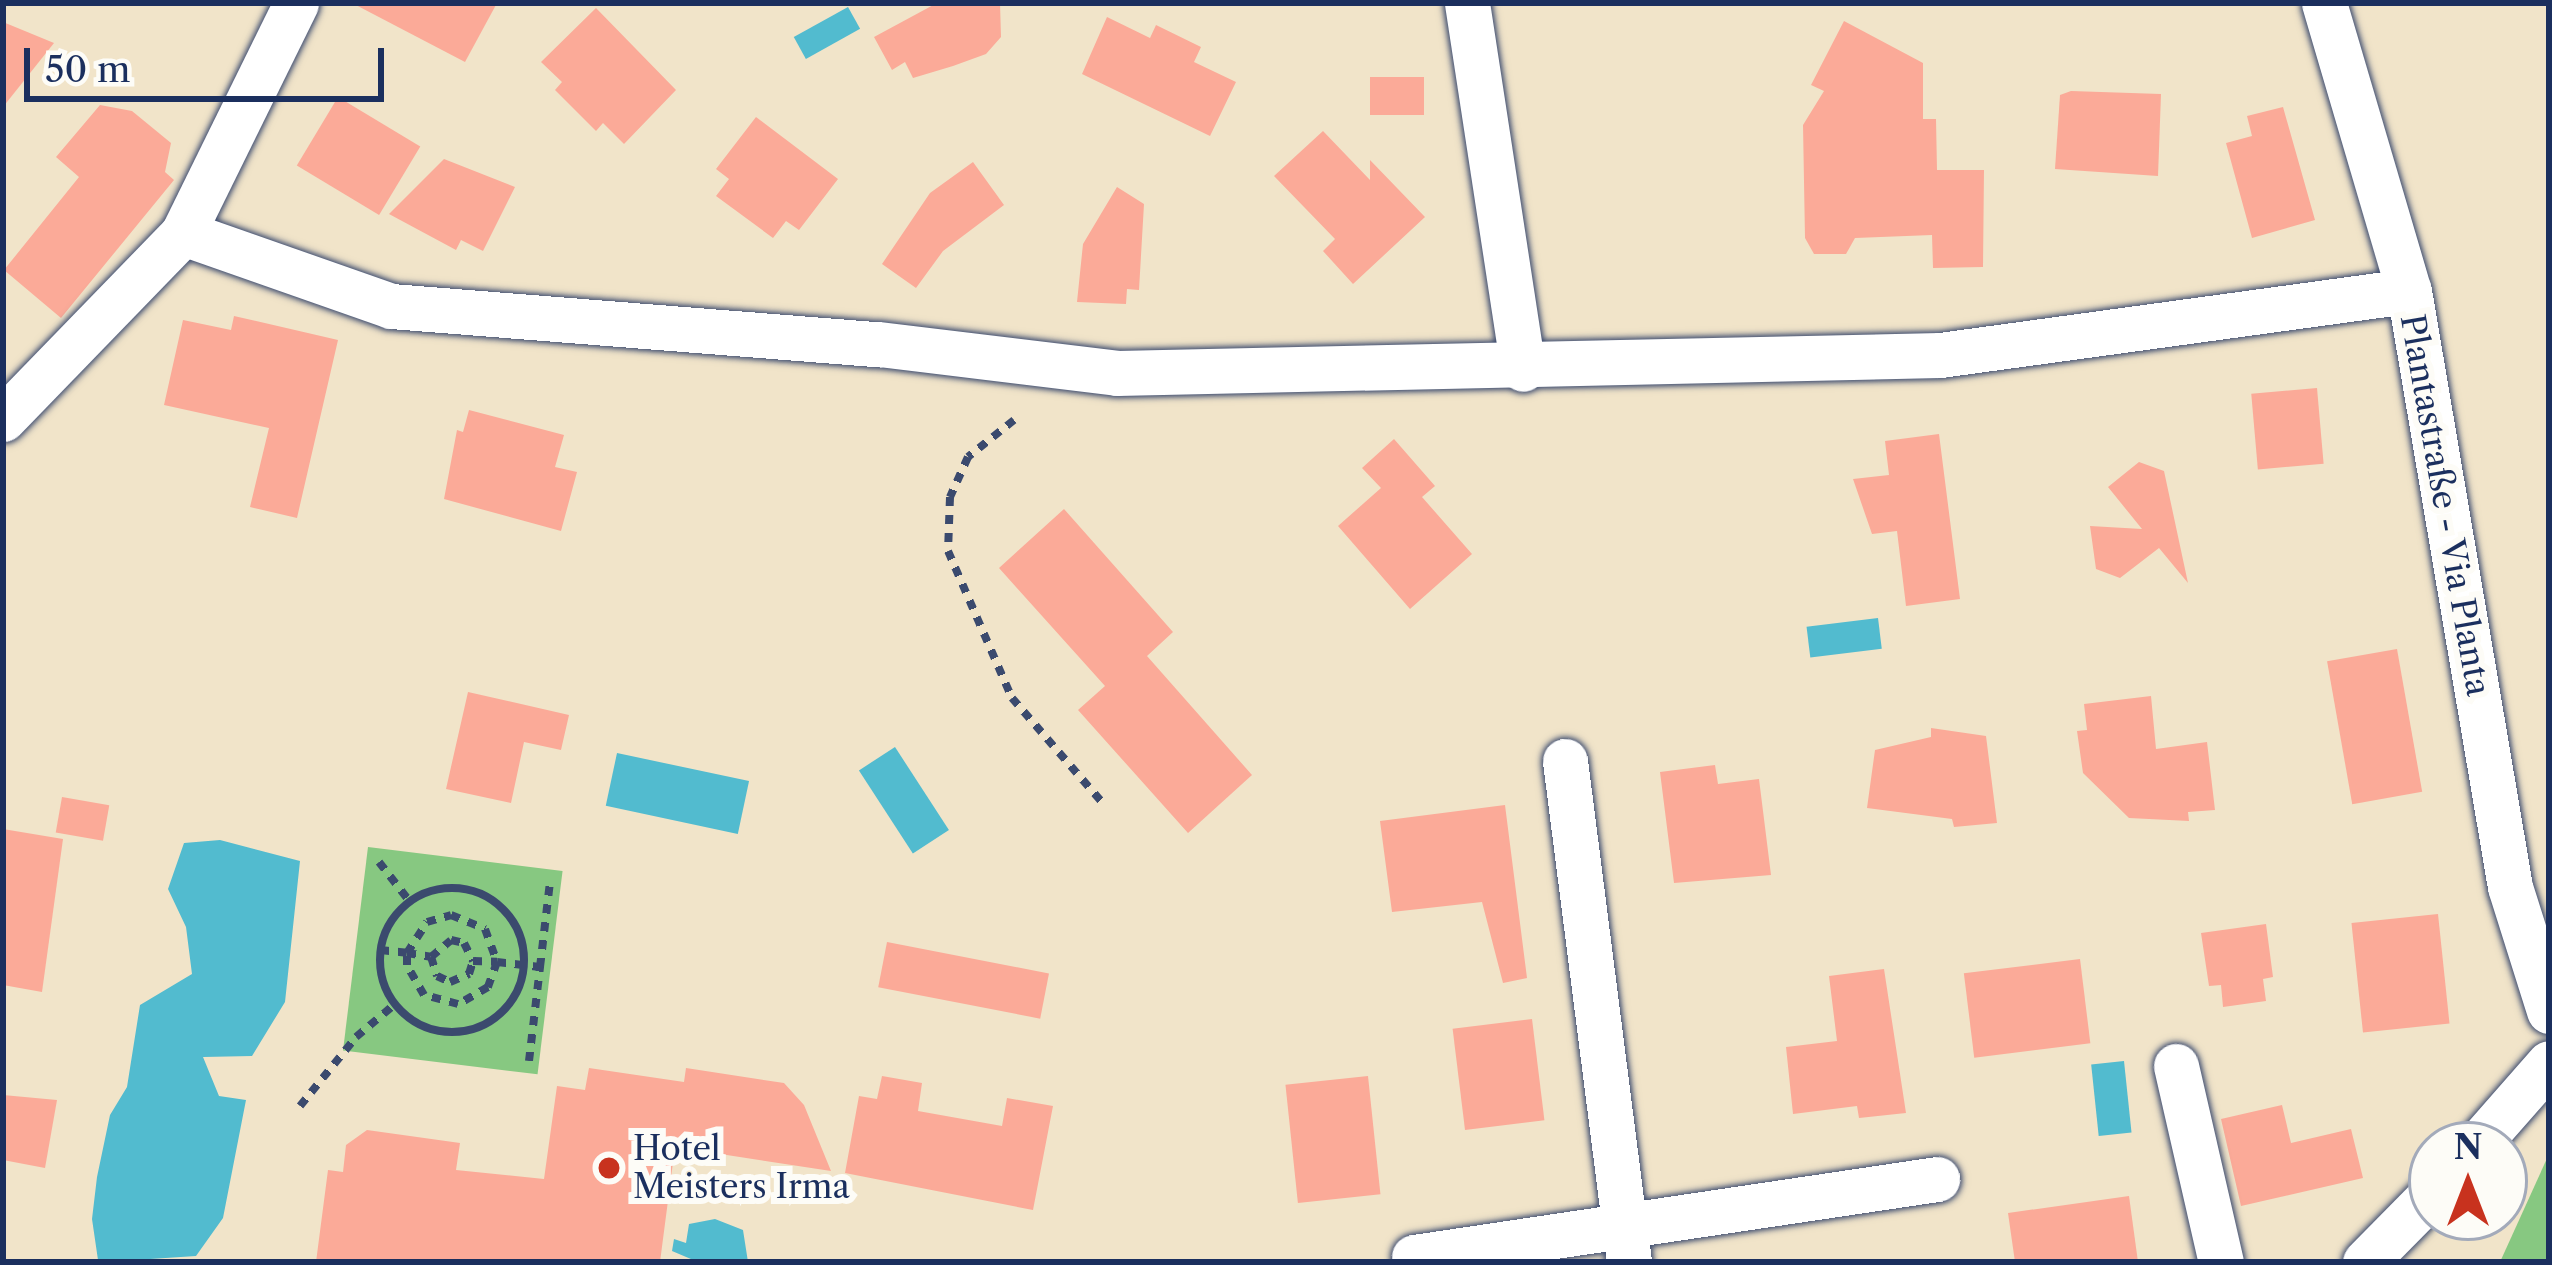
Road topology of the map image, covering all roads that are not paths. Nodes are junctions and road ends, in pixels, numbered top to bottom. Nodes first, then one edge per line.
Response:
1 (296, 3) edge
2 (1467, 3) edge
3 (2324, 3) edge
4 (183, 233) junction
5 (2409, 291) junction
6 (1523, 369) junction
7 (3, 419) edge
8 (1565, 760) dead end
9 (2549, 1011) edge
10 (2549, 1063) edge
11 (2176, 1066) dead end
12 (2497, 1121) edge
13 (1937, 1179) dead end
14 (2408, 1218) edge
15 (1626, 1245) edge
16 (1414, 1257) dead end
17 (2221, 1262) edge
18 (2365, 1262) edge

1 - 4 street
2 - 6 street
3 - 5 street, Plantastraße - Via Planta
4 - 6 street
4 - 7 street
5 - 6 street
5 - 9 street, Plantastraße - Via Planta
8 - 15 street
10 - 12 street
11 - 17 street
13 - 15 street
14 - 18 street
15 - 16 street

